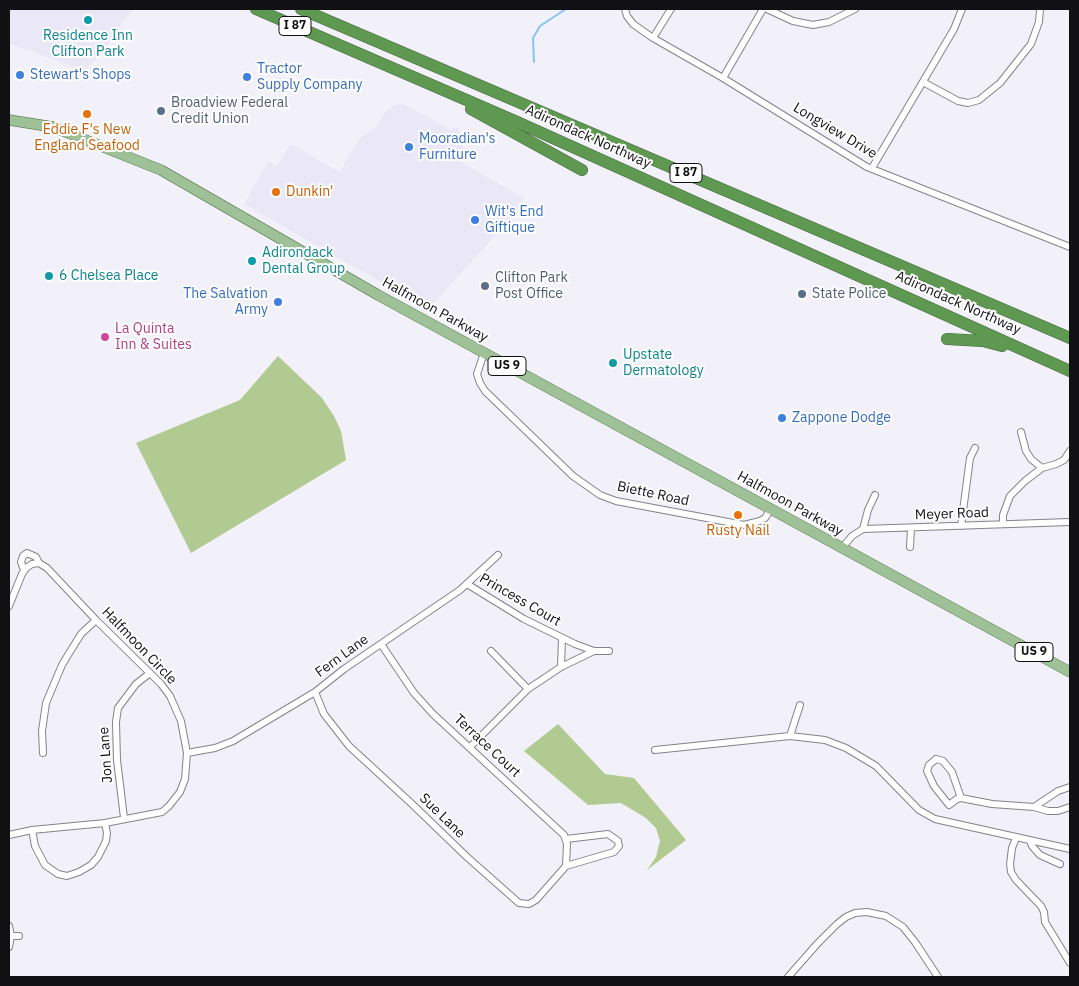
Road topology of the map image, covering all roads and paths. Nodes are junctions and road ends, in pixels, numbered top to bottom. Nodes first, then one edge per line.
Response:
1 (256, 9) edge
2 (301, 9) edge
3 (625, 9) edge
4 (671, 9) edge
5 (763, 9) edge
6 (767, 9) edge
7 (856, 9) edge
8 (962, 9) edge
9 (1040, 9) edge
10 (653, 38) junction
11 (408, 74) junction
12 (723, 78) junction
13 (923, 82) junction
14 (9, 120) edge
15 (872, 168) junction
16 (582, 170) dead end
17 (1070, 247) edge
18 (1070, 338) edge
19 (947, 339) dead end
20 (484, 353) junction
21 (1068, 370) edge
22 (1021, 432) dead end
23 (975, 448) dead end
24 (1070, 452) edge
25 (1042, 468) junction
26 (875, 496) dead end
27 (771, 509) junction
28 (1070, 522) edge
29 (1003, 524) junction
30 (961, 526) junction
31 (911, 528) junction
32 (863, 529) junction
33 (910, 547) dead end
34 (842, 548) junction
35 (498, 555) dead end
36 (39, 563) junction
37 (24, 570) junction
38 (467, 584) junction
39 (9, 606) edge
40 (96, 620) junction
41 (562, 638) junction
42 (381, 644) junction
43 (491, 651) dead end
44 (594, 651) junction
45 (609, 651) dead end
46 (561, 667) junction
47 (1070, 672) edge
48 (150, 673) junction
49 (528, 689) junction
50 (315, 692) junction
51 (800, 705) dead end
52 (790, 736) junction
53 (470, 748) junction
54 (655, 750) dead end
55 (43, 753) dead end
56 (187, 753) junction
57 (1070, 787) edge
58 (961, 798) junction
59 (1034, 807) junction
60 (1070, 807) edge
61 (124, 818) junction
62 (105, 823) junction
63 (32, 830) junction
64 (9, 835) edge
65 (1016, 838) junction
66 (566, 839) junction
67 (1030, 841) junction
68 (1070, 849) edge
69 (1060, 864) dead end
70 (566, 866) junction
71 (9, 926) edge
72 (12, 936) junction
73 (19, 936) dead end
74 (9, 947) edge
75 (1070, 963) edge
76 (788, 977) edge
77 (938, 977) edge

1 - 11 highway, Adirondack Northway / I 87
2 - 18 highway, Adirondack Northway / I 87
3 - 10 street, Longview Drive
4 - 10 street
5 - 12 street
6 - 7 street
8 - 13 street
9 - 13 street
10 - 12 street, Longview Drive
11 - 16 highway
11 - 21 highway, Adirondack Northway / I 87
12 - 15 street, Longview Drive
13 - 15 street
14 - 20 main road, Halfmoon Parkway / US 9
15 - 17 street, Longview Drive
19 - 21 highway
20 - 27 main road, Halfmoon Parkway / US 9
20 - 27 street, Biette Road
22 - 25 street
23 - 30 street
24 - 25 street
25 - 29 street
26 - 32 street
27 - 34 main road, Halfmoon Parkway / US 9
28 - 29 street, Meyer Road
29 - 30 street, Meyer Road
30 - 31 street, Meyer Road
31 - 32 street, Meyer Road
31 - 33 street
32 - 34 street
34 - 47 main road, Halfmoon Parkway / US 9
35 - 38 street, Fern Lane
36 - 37 street
36 - 37 street, Halfmoon Circle
36 - 40 street, Halfmoon Circle
37 - 39 street, Halfmoon Circle
38 - 41 street, Princess Court
38 - 42 street, Fern Lane
40 - 48 street, Halfmoon Circle
40 - 55 street
41 - 44 street, Princess Court
41 - 46 street, Princess Court
42 - 50 street, Fern Lane
42 - 53 street, Terrace Court
43 - 49 street
44 - 45 street, Princess Court
44 - 46 street, Princess Court
46 - 49 street, Princess Court
48 - 56 street, Halfmoon Circle
48 - 61 street, Jon Lane
49 - 53 street, Princess Court
50 - 56 street, Fern Lane
50 - 70 street, Sue Lane
51 - 52 street
52 - 54 street
52 - 65 street
53 - 66 street, Terrace Court
56 - 61 street, Halfmoon Circle
57 - 59 street
58 - 58 street
58 - 59 street
59 - 60 street
61 - 62 street, Halfmoon Circle
62 - 63 street, Halfmoon Circle
62 - 63 street
63 - 64 street, Halfmoon Circle
65 - 67 street
65 - 75 street
66 - 70 street
66 - 70 street
67 - 68 street
67 - 69 street
71 - 72 street
72 - 73 street
72 - 74 street
76 - 77 street

